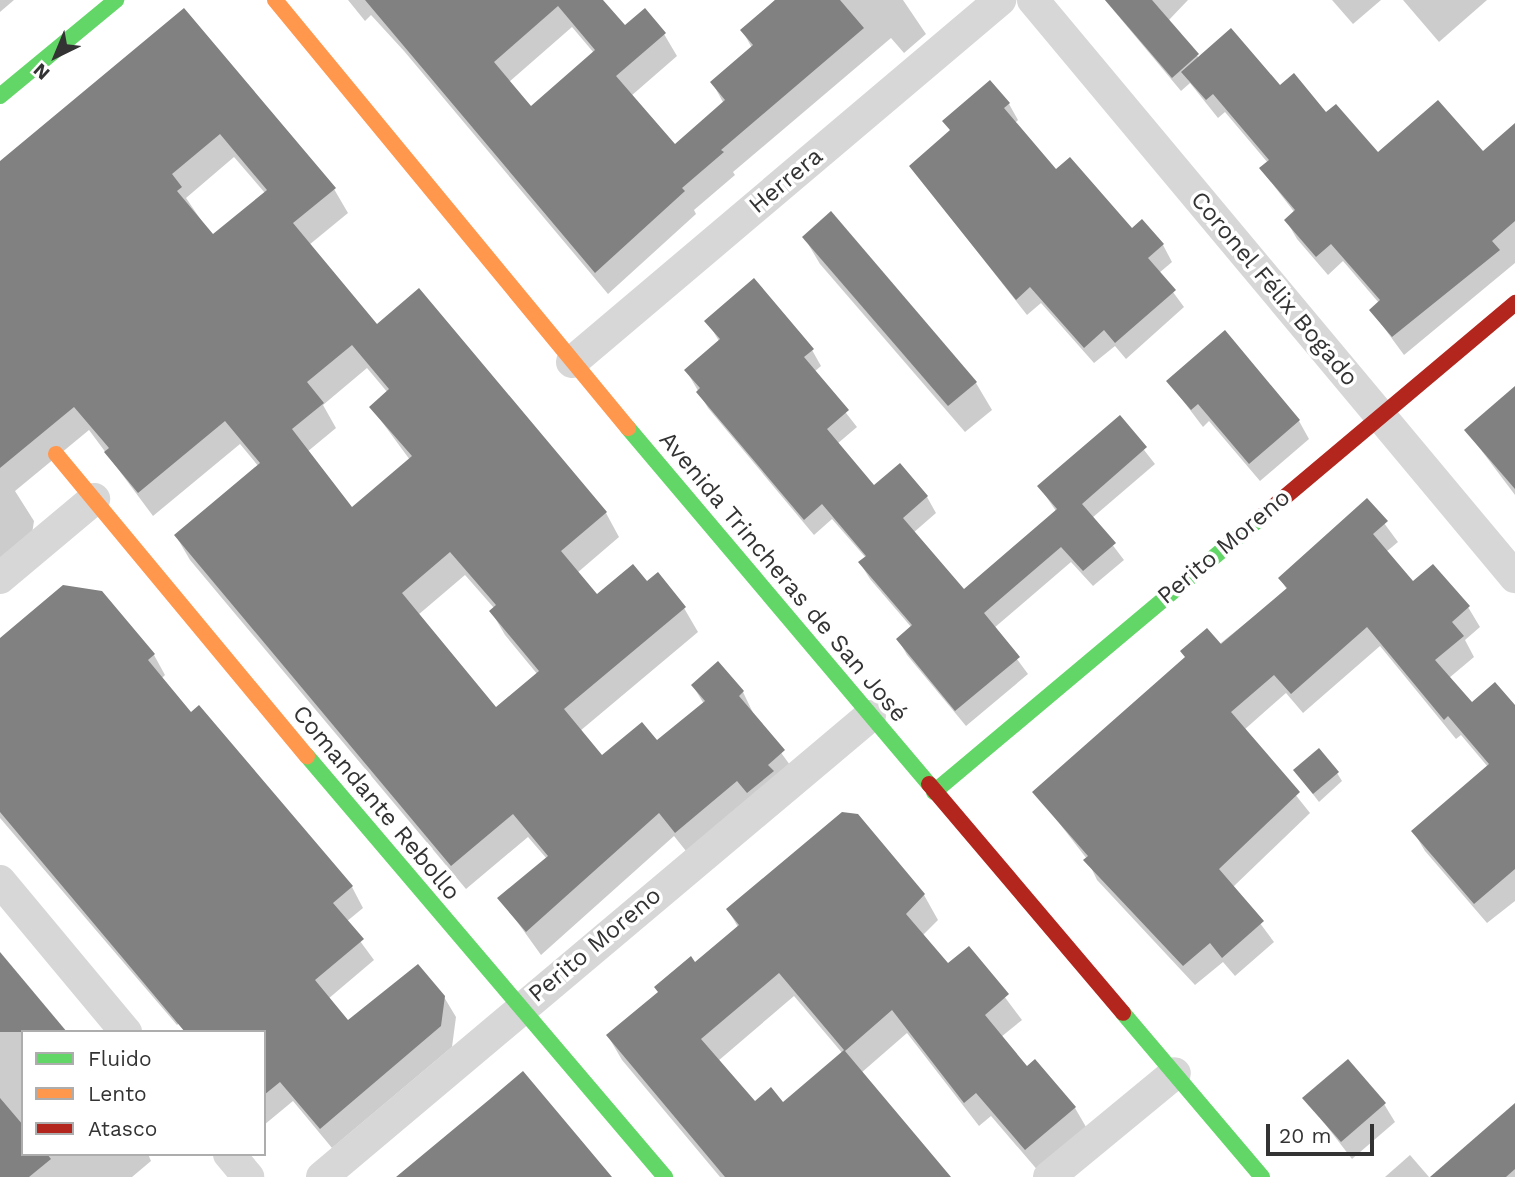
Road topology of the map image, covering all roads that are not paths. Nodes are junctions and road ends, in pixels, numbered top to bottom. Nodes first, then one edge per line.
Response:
1 (117, 0) edge
2 (275, 0) edge
3 (1000, 0) edge
4 (1033, 0) edge
5 (0, 96) edge
6 (1515, 303) edge
7 (572, 362) junction
8 (1379, 415) junction
9 (56, 454) dead end
10 (94, 499) junction
11 (1515, 577) edge
12 (0, 579) edge
13 (870, 716) junction
14 (934, 792) junction
15 (0, 880) edge
16 (11, 916) edge
17 (518, 1009) junction
18 (124, 1030) edge
19 (1175, 1073) junction
20 (231, 1156) edge
21 (248, 1177) edge
22 (321, 1177) edge
23 (665, 1177) edge
24 (1049, 1177) edge
25 (1262, 1177) edge

1 - 5 street
2 - 7 street, Avenida Trincheras de San José
3 - 7 street, Herrera
4 - 8 street, Coronel Félix Bogado
6 - 8 street, Perito Moreno
7 - 13 street, Avenida Trincheras de San José
8 - 11 street, Coronel Félix Bogado
8 - 14 street, Perito Moreno
9 - 10 street, Comandante Rebollo
10 - 12 street
10 - 17 street, Comandante Rebollo
13 - 14 street, Avenida Trincheras de San José
13 - 17 street, Perito Moreno
14 - 19 street, Avenida Trincheras de San José
15 - 16 street
16 - 18 street
17 - 22 street, Perito Moreno
17 - 23 street, Comandante Rebollo
19 - 24 street
19 - 25 street, Avenida Trincheras de San José
20 - 21 street

